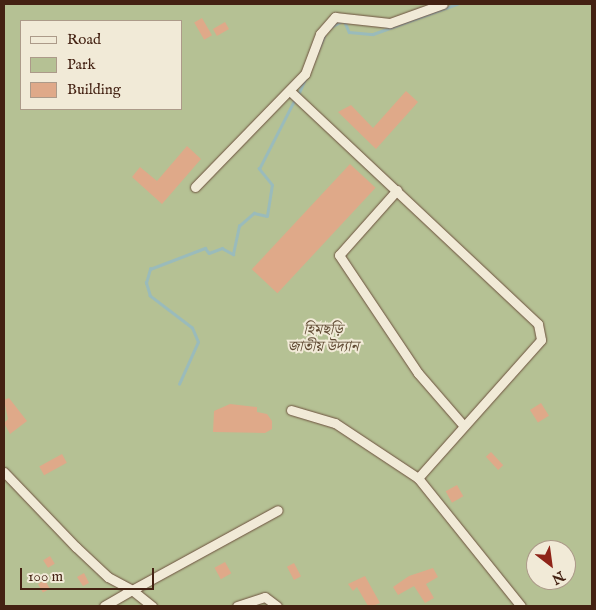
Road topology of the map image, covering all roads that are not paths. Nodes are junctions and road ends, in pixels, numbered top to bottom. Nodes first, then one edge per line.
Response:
1 (443, 4) edge
2 (290, 92) junction
3 (195, 187) dead end
4 (397, 190) junction
5 (291, 410) dead end
6 (463, 425) junction
7 (4, 472) edge
8 (418, 478) junction
9 (278, 510) dead end
10 (132, 590) junction
11 (104, 606) edge
12 (152, 606) edge
13 (237, 606) edge
14 (277, 606) edge
15 (521, 606) edge

1 - 2 street
2 - 3 street
2 - 4 street
4 - 6 street
4 - 6 street
5 - 8 street
6 - 8 street
7 - 10 street
8 - 15 street
9 - 10 street
10 - 11 street
10 - 12 street
13 - 14 street

